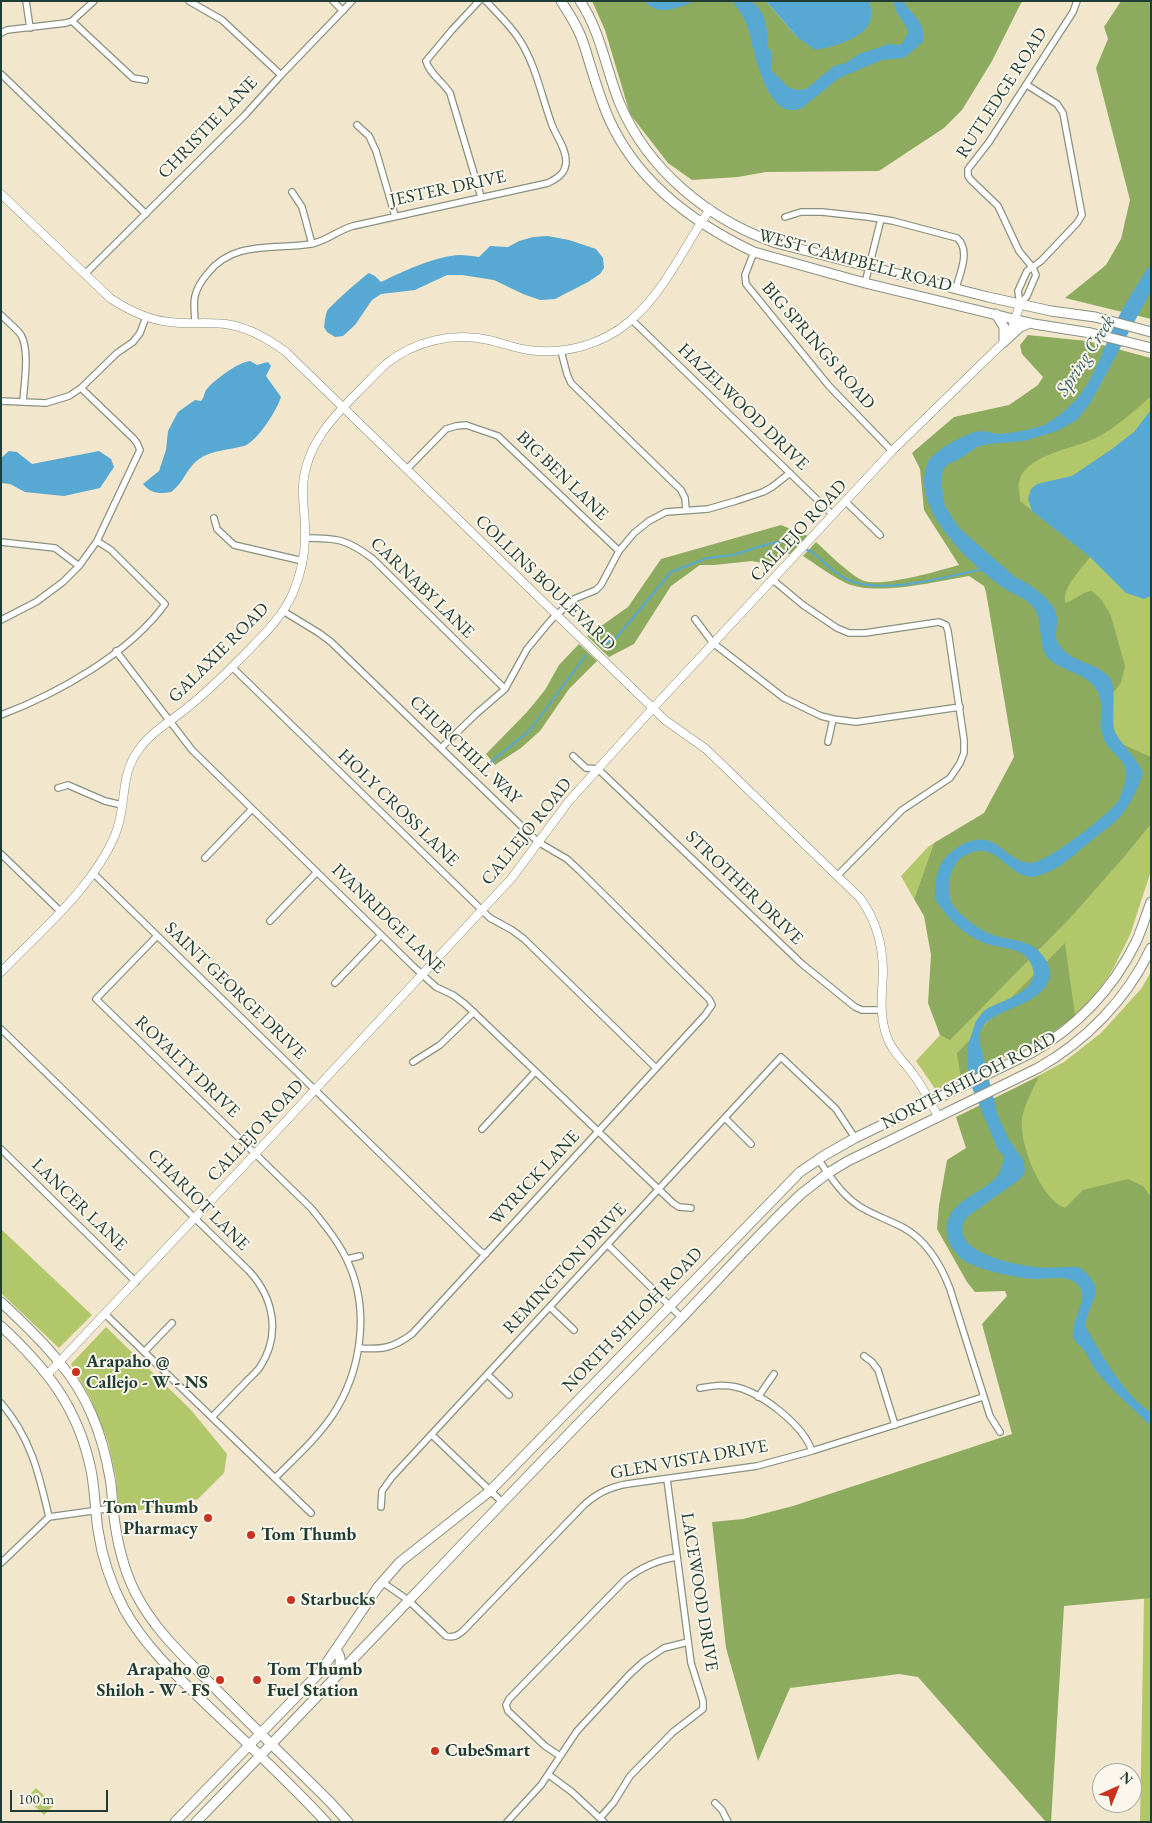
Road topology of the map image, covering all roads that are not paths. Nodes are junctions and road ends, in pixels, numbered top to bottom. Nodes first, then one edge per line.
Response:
1 (26, 1) edge
2 (94, 1) edge
3 (189, 1) edge
4 (333, 1) edge
5 (352, 1) edge
6 (479, 1) edge
7 (486, 1) edge
8 (561, 1) edge
9 (580, 1) edge
10 (1077, 1) edge
11 (343, 11) junction
12 (72, 21) junction
13 (30, 28) junction
14 (1, 33) edge
15 (1, 74) edge
16 (281, 75) junction
17 (145, 80) dead end
18 (1027, 85) junction
19 (357, 125) dead end
20 (663, 171) junction
21 (650, 180) junction
22 (292, 192) dead end
23 (1, 194) edge
24 (481, 197) junction
25 (710, 208) junction
26 (146, 214) junction
27 (395, 216) junction
28 (785, 217) dead end
29 (881, 219) junction
30 (701, 222) junction
31 (312, 244) junction
32 (754, 252) junction
33 (869, 267) junction
34 (1033, 268) junction
35 (85, 274) junction
36 (865, 283) junction
37 (956, 288) junction
38 (1020, 304) junction
39 (996, 314) junction
40 (1, 316) edge
41 (146, 317) junction
42 (1016, 318) junction
43 (632, 320) junction
44 (195, 323) junction
45 (1030, 323) junction
46 (1151, 332) edge
47 (1005, 341) junction
48 (1151, 348) edge
49 (561, 351) junction
50 (81, 388) junction
51 (1, 401) edge
52 (23, 402) junction
53 (344, 406) junction
54 (892, 451) junction
55 (407, 469) junction
56 (790, 473) junction
57 (846, 502) junction
58 (686, 510) junction
59 (833, 515) junction
60 (214, 518) dead end
61 (880, 535) dead end
62 (305, 538) junction
63 (97, 541) junction
64 (1, 542) edge
65 (619, 551) junction
66 (303, 561) junction
67 (79, 566) junction
68 (773, 580) junction
69 (283, 611) junction
70 (557, 615) junction
71 (694, 619) dead end
72 (1, 620) edge
73 (713, 643) junction
74 (116, 651) junction
75 (232, 667) junction
76 (505, 689) junction
77 (960, 707) junction
78 (653, 708) junction
79 (1, 715) edge
80 (833, 719) junction
81 (170, 722) junction
82 (828, 742) dead end
83 (441, 748) junction
84 (573, 756) dead end
85 (598, 769) junction
86 (58, 788) dead end
87 (122, 805) junction
88 (252, 809) junction
89 (538, 842) junction
90 (1, 854) edge
91 (205, 858) dead end
92 (317, 872) junction
93 (93, 873) junction
94 (837, 876) junction
95 (1151, 902) edge
96 (60, 910) junction
97 (482, 910) junction
98 (270, 921) dead end
99 (381, 935) junction
100 (157, 936) junction
101 (1151, 948) edge
102 (1, 972) edge
103 (422, 975) junction
104 (335, 983) dead end
105 (709, 999) joint
106 (880, 1010) junction
107 (474, 1012) junction
108 (1, 1029) edge
109 (413, 1062) dead end
110 (656, 1068) junction
111 (535, 1072) junction
112 (315, 1090) junction
113 (930, 1101) junction
114 (938, 1116) junction
115 (725, 1118) junction
116 (482, 1129) dead end
117 (598, 1132) junction
118 (855, 1138) junction
119 (751, 1144) dead end
120 (1, 1149) edge
121 (255, 1154) junction
122 (818, 1159) junction
123 (828, 1173) junction
124 (659, 1190) junction
125 (690, 1208) dead end
126 (196, 1218) junction
127 (608, 1245) junction
128 (486, 1254) junction
129 (360, 1256) dead end
130 (347, 1259) junction
131 (136, 1282) junction
132 (1, 1302) edge
133 (670, 1305) junction
134 (551, 1308) junction
135 (106, 1314) junction
136 (682, 1318) junction
137 (172, 1323) dead end
138 (1, 1326) edge
139 (574, 1330) dead end
140 (359, 1348) junction
141 (144, 1352) junction
142 (864, 1356) dead end
143 (60, 1362) junction
144 (48, 1374) junction
145 (774, 1374) dead end
146 (488, 1375) junction
147 (700, 1388) dead end
148 (509, 1395) dead end
149 (758, 1397) junction
150 (983, 1397) junction
151 (1, 1403) edge
152 (212, 1417) junction
153 (895, 1425) junction
154 (1000, 1432) dead end
155 (432, 1435) junction
156 (812, 1451) junction
157 (275, 1478) junction
158 (667, 1478) junction
159 (490, 1491) junction
160 (502, 1502) junction
161 (381, 1507) dead end
162 (113, 1508) junction
163 (96, 1510) junction
164 (312, 1513) dead end
165 (49, 1517) junction
166 (677, 1557) junction
167 (1, 1563) edge
168 (382, 1582) junction
169 (408, 1600) junction
170 (150, 1617) junction
171 (134, 1626) junction
172 (688, 1642) junction
173 (336, 1650) junction
174 (336, 1677) junction
175 (261, 1734) junction
176 (272, 1744) junction
177 (249, 1746) junction
178 (260, 1756) junction
179 (560, 1756) junction
180 (549, 1775) junction
181 (201, 1796) junction
182 (715, 1803) dead end
183 (212, 1806) junction
184 (602, 1820) edge
185 (175, 1822) edge
186 (196, 1822) edge
187 (326, 1822) edge
188 (348, 1822) edge
189 (507, 1822) edge
190 (728, 1822) edge

1 - 13 street
2 - 12 street
3 - 16 street
4 - 11 street
5 - 11 street, CHRISTIE LANE
6 - 24 street
7 - 24 street, JESTER DRIVE
8 - 21 main road, WEST CAMPBELL ROAD
9 - 20 main road, WEST CAMPBELL ROAD
10 - 18 street, RUTLEDGE ROAD
11 - 16 street, CHRISTIE LANE
12 - 13 street
12 - 17 street
13 - 14 street
15 - 26 street
16 - 26 street, CHRISTIE LANE
18 - 34 street, CALLEJO ROAD
18 - 34 street, RUTLEDGE ROAD
19 - 27 street
20 - 21 main road
20 - 25 main road, WEST CAMPBELL ROAD
21 - 30 main road, WEST CAMPBELL ROAD
22 - 31 street
23 - 35 street, COLLINS BOULEVARD
24 - 27 street, JESTER DRIVE
25 - 30 street, GALAXIE ROAD
25 - 33 main road, WEST CAMPBELL ROAD
26 - 35 street, CHRISTIE LANE
27 - 31 street, JESTER DRIVE
28 - 29 street
29 - 33 street
29 - 37 street
30 - 32 main road, WEST CAMPBELL ROAD
30 - 43 street, GALAXIE ROAD
31 - 44 street, JESTER DRIVE
32 - 36 main road, WEST CAMPBELL ROAD
32 - 54 street, BIG SPRINGS ROAD
33 - 36 street
33 - 37 main road, WEST CAMPBELL ROAD
34 - 38 street, CALLEJO ROAD
34 - 38 street, CALLEJO ROAD
35 - 41 street, COLLINS BOULEVARD
36 - 39 main road, WEST CAMPBELL ROAD
37 - 38 main road, WEST CAMPBELL ROAD
38 - 42 street, CALLEJO ROAD
38 - 46 main road, WEST CAMPBELL ROAD
39 - 42 main road, WEST CAMPBELL ROAD
39 - 47 main road
40 - 52 street
41 - 44 street, COLLINS BOULEVARD
41 - 50 street
42 - 45 main road, WEST CAMPBELL ROAD
42 - 47 street, CALLEJO ROAD
43 - 49 street, GALAXIE ROAD
43 - 56 street, HAZELWOOD DRIVE
44 - 53 street, COLLINS BOULEVARD
45 - 47 main road
45 - 48 main road, WEST CAMPBELL ROAD
47 - 54 street, CALLEJO ROAD
49 - 53 street, GALAXIE ROAD
49 - 58 street
50 - 52 street
50 - 63 street
51 - 52 street
53 - 55 street, COLLINS BOULEVARD
53 - 62 street, GALAXIE ROAD
54 - 57 street, CALLEJO ROAD
55 - 65 street, BIG BEN LANE
55 - 70 street, COLLINS BOULEVARD
56 - 58 street
56 - 59 street, HAZELWOOD DRIVE
57 - 59 street, CALLEJO ROAD
57 - 61 street
58 - 65 street
59 - 68 street, CALLEJO ROAD
60 - 66 street
62 - 66 street, GALAXIE ROAD
62 - 76 street, CARNABY LANE
63 - 67 street
63 - 74 street
64 - 67 street
65 - 70 street
66 - 69 street, GALAXIE ROAD
67 - 72 street
68 - 73 street, CALLEJO ROAD
68 - 77 street
69 - 75 street, GALAXIE ROAD
69 - 83 street, CHURCHILL WAY
70 - 76 street
70 - 78 street, COLLINS BOULEVARD
71 - 73 street
73 - 78 street, CALLEJO ROAD
73 - 80 street
74 - 79 street
74 - 81 street, IVANRIDGE LANE
75 - 81 street, GALAXIE ROAD
75 - 97 street, HOLY CROSS LANE
76 - 83 street
77 - 80 street
77 - 94 street
78 - 85 street, CALLEJO ROAD
78 - 94 street, COLLINS BOULEVARD
80 - 82 street
81 - 87 street, GALAXIE ROAD
81 - 88 street, IVANRIDGE LANE
83 - 89 street, CHURCHILL WAY
84 - 85 street, STROTHER DRIVE
85 - 89 street, CALLEJO ROAD
85 - 106 street, STROTHER DRIVE
86 - 87 street
87 - 93 street, GALAXIE ROAD
88 - 91 street
88 - 92 street, IVANRIDGE LANE
89 - 97 street, CALLEJO ROAD
89 - 105 street, CHURCHILL WAY
90 - 96 street
92 - 98 street
92 - 99 street, IVANRIDGE LANE
93 - 96 street, GALAXIE ROAD
93 - 100 street, SAINT GEORGE DRIVE
94 - 106 street, COLLINS BOULEVARD
95 - 113 main road, NORTH SHILOH ROAD
96 - 102 street, GALAXIE ROAD
97 - 103 street, CALLEJO ROAD
97 - 110 street, HOLY CROSS LANE
99 - 103 street, IVANRIDGE LANE
99 - 104 street
100 - 112 street, SAINT GEORGE DRIVE
100 - 121 street, ROYALTY DRIVE
101 - 114 main road, NORTH SHILOH ROAD
103 - 107 street, IVANRIDGE LANE
103 - 112 street, CALLEJO ROAD
105 - 110 street, WYRICK LANE
106 - 113 street, COLLINS BOULEVARD
107 - 109 street
107 - 111 street, IVANRIDGE LANE
108 - 126 street, CHARIOT LANE
110 - 117 street, WYRICK LANE
111 - 116 street
111 - 117 street, IVANRIDGE LANE
112 - 121 street, CALLEJO ROAD
112 - 128 street, SAINT GEORGE DRIVE
113 - 114 street, COLLINS BOULEVARD
113 - 118 main road, NORTH SHILOH ROAD
114 - 123 main road, NORTH SHILOH ROAD
115 - 118 street, REMINGTON DRIVE
115 - 119 street
115 - 124 street, REMINGTON DRIVE
117 - 124 street, IVANRIDGE LANE
117 - 128 street, WYRICK LANE
118 - 122 main road, NORTH SHILOH ROAD
120 - 131 street, LANCER LANE
121 - 126 street, CALLEJO ROAD
121 - 130 street, ROYALTY DRIVE
122 - 123 street
122 - 133 main road, NORTH SHILOH ROAD
123 - 136 main road, NORTH SHILOH ROAD
123 - 150 street
124 - 125 street, IVANRIDGE LANE
124 - 127 street, REMINGTON DRIVE
126 - 131 street, CALLEJO ROAD
126 - 152 street, CHARIOT LANE
127 - 133 street
127 - 134 street, REMINGTON DRIVE
128 - 140 street, WYRICK LANE
129 - 130 street
130 - 140 street, ROYALTY DRIVE
131 - 135 street, CALLEJO ROAD
132 - 143 main road
133 - 136 street
133 - 159 main road, NORTH SHILOH ROAD
134 - 139 street
134 - 146 street, REMINGTON DRIVE
135 - 141 street
135 - 143 street, CALLEJO ROAD
136 - 160 main road, NORTH SHILOH ROAD
137 - 141 street
138 - 144 main road
140 - 157 street, ROYALTY DRIVE
141 - 152 street
142 - 153 street
143 - 144 street, CALLEJO ROAD
143 - 162 main road
144 - 163 main road
145 - 149 street
146 - 148 street
146 - 155 street, REMINGTON DRIVE
147 - 149 street
149 - 156 street
150 - 153 street, GLEN VISTA DRIVE
150 - 154 street
151 - 165 street
152 - 157 street
153 - 156 street, GLEN VISTA DRIVE
155 - 159 street
155 - 161 street, REMINGTON DRIVE
156 - 158 street, GLEN VISTA DRIVE
157 - 164 street
158 - 166 street, LACEWOOD DRIVE
158 - 169 street, GLEN VISTA DRIVE
159 - 160 street
159 - 168 main road, NORTH SHILOH ROAD
160 - 169 main road, NORTH SHILOH ROAD
162 - 163 street
162 - 170 main road
163 - 165 street
163 - 171 main road
165 - 167 street
166 - 172 street, LACEWOOD DRIVE
166 - 179 street
168 - 169 street, GLEN VISTA DRIVE
168 - 173 main road, NORTH SHILOH ROAD
169 - 174 main road, NORTH SHILOH ROAD
170 - 171 main road
170 - 175 main road
171 - 177 main road
172 - 179 street
172 - 184 street, LACEWOOD DRIVE
173 - 174 main road
173 - 175 main road, NORTH SHILOH ROAD
174 - 176 main road, NORTH SHILOH ROAD
175 - 176 main road
175 - 177 main road, NORTH SHILOH ROAD
176 - 178 main road, NORTH SHILOH ROAD
176 - 188 main road
177 - 178 main road
177 - 181 main road, NORTH SHILOH ROAD
178 - 183 main road, NORTH SHILOH ROAD
178 - 187 main road
179 - 180 street
180 - 184 street
180 - 189 street
181 - 183 main road
181 - 185 main road, NORTH SHILOH ROAD
182 - 190 street
183 - 186 main road, NORTH SHILOH ROAD

